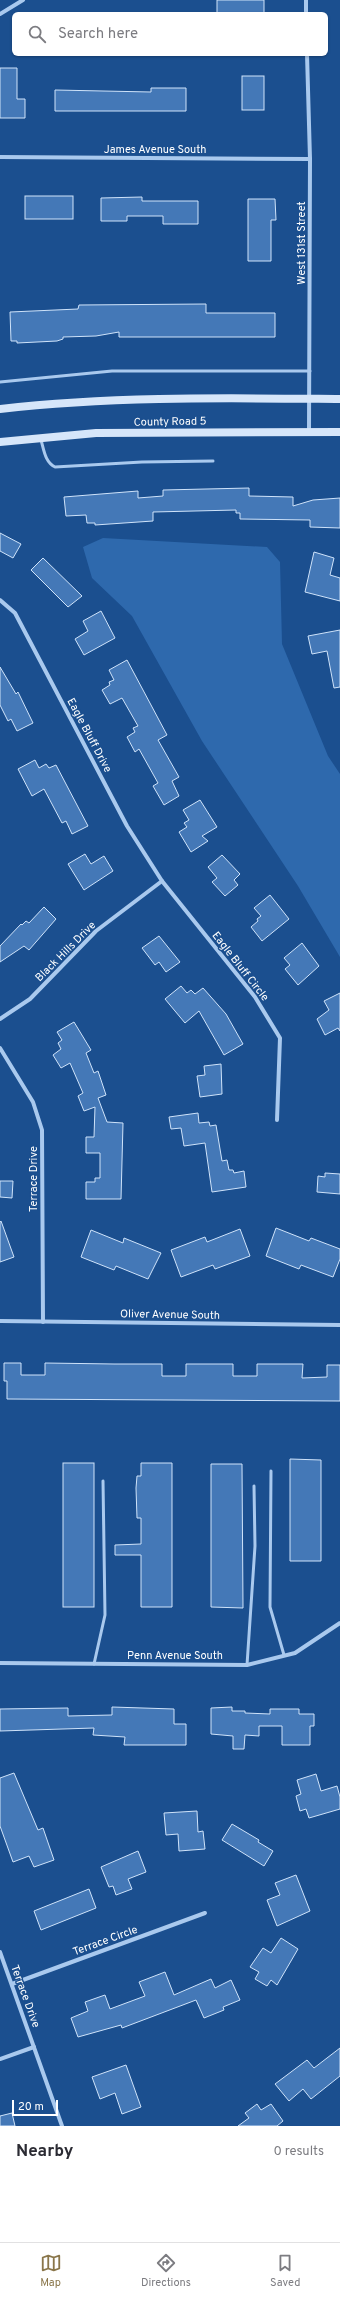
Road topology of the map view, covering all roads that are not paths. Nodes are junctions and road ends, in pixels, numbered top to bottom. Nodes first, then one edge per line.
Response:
1 (23, 0) edge
2 (306, 0) edge
3 (306, 12) edge
4 (0, 14) edge
5 (307, 56) edge
6 (0, 157) edge
7 (310, 159) junction
8 (310, 371) junction
9 (0, 382) edge
10 (310, 399) junction
11 (340, 399) edge
12 (0, 409) edge
13 (310, 431) junction
14 (340, 432) edge
15 (40, 437) junction
16 (0, 442) edge
17 (212, 461) dead end
18 (0, 600) edge
19 (162, 881) junction
20 (0, 1019) edge
21 (0, 1048) edge
22 (276, 1120) dead end
23 (0, 1322) edge
24 (43, 1322) junction
25 (340, 1325) edge
26 (271, 1471) dead end
27 (103, 1481) dead end
28 (254, 1486) dead end
29 (339, 1626) edge
30 (284, 1655) junction
31 (0, 1663) edge
32 (94, 1664) junction
33 (247, 1665) junction
34 (205, 1913) dead end
35 (0, 1952) edge
36 (12, 1984) junction
37 (34, 2047) junction
38 (0, 2059) edge
39 (62, 2126) edge

1 - 4 street
2 - 3 street
5 - 7 street, West 131st Street
6 - 7 street, James Avenue South
7 - 8 street, West 131st Street
8 - 9 lane
8 - 10 street, West 131st Street
10 - 11 main road, County Road 5
10 - 12 main road, County Road 5
10 - 13 street, West 131st Street
13 - 14 main road, County Road 5
13 - 15 main road, County Road 5
15 - 16 main road, County Road 5
15 - 17 lane
18 - 19 street, Eagle Bluff Drive
19 - 20 street, Black Hills Drive
19 - 22 street, Eagle Bluff Circle
21 - 24 street, Terrace Drive
23 - 24 street, Oliver Avenue South
24 - 25 street, Oliver Avenue South
26 - 30 lane
27 - 32 lane
28 - 33 lane
29 - 30 street, Penn Avenue South
30 - 33 street, Penn Avenue South
31 - 32 street, Penn Avenue South
32 - 33 street, Penn Avenue South
34 - 36 street, Terrace Circle
35 - 36 street, Terrace Drive
36 - 37 street, Terrace Drive
37 - 38 street
37 - 39 street, Terrace Drive

